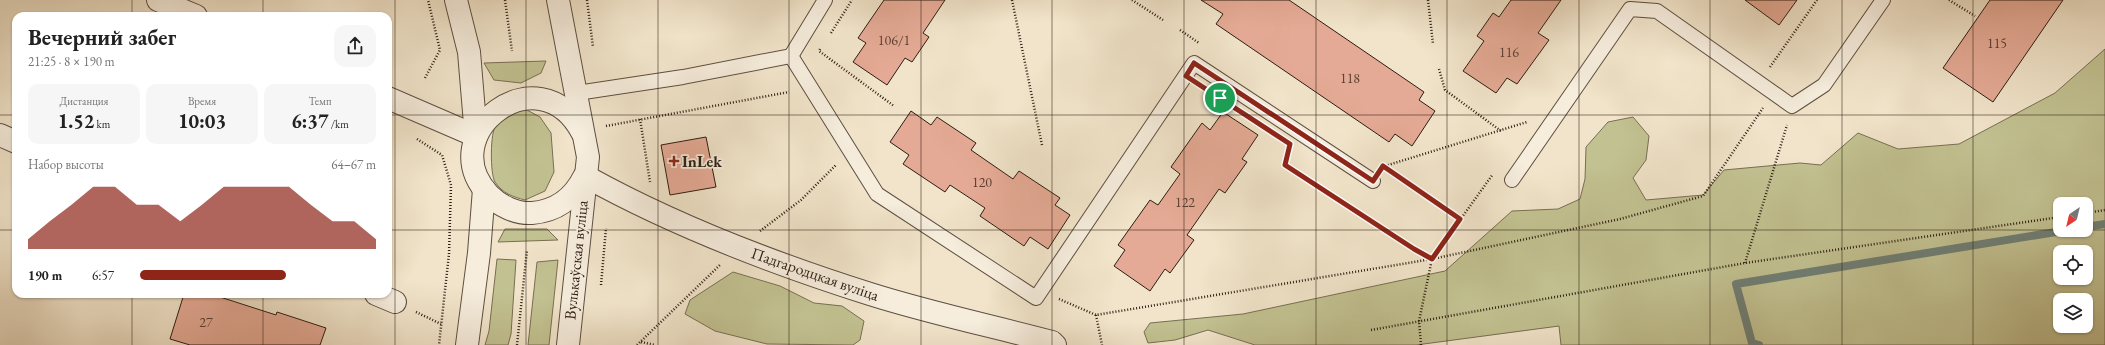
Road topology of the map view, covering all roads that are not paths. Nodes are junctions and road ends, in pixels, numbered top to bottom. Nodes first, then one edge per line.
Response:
1 (158, 0) edge
2 (456, 0) edge
3 (558, 0) edge
4 (825, 0) edge
5 (1883, 0) edge
6 (186, 12) edge
7 (791, 56) junction
8 (577, 93) junction
9 (392, 100) edge
10 (0, 135) edge
11 (476, 136) junction
12 (586, 139) junction
13 (12, 140) edge
14 (585, 176) junction
15 (1512, 180) road end
16 (1373, 181) dead end
17 (484, 189) junction
18 (467, 345) edge
19 (568, 345) edge
20 (1055, 345) edge

1 - 6 street
2 - 11 street, Вулькаўская вуліца
3 - 8 street, Вулькаўская вуліца
4 - 7 lane
5 - 15 lane
7 - 8 lane
7 - 16 lane
8 - 12 street, Вулькаўская вуліца
9 - 11 street
10 - 13 street
11 - 12 street, Вулькаўская вуліца
11 - 17 street, Вулькаўская вуліца
12 - 14 street, Вулькаўская вуліца
14 - 17 street, Вулькаўская вуліца
14 - 19 street, Вулькаўская вуліца
14 - 20 street, Падгародцкая вуліца
17 - 18 street, Вулькаўская вуліца

